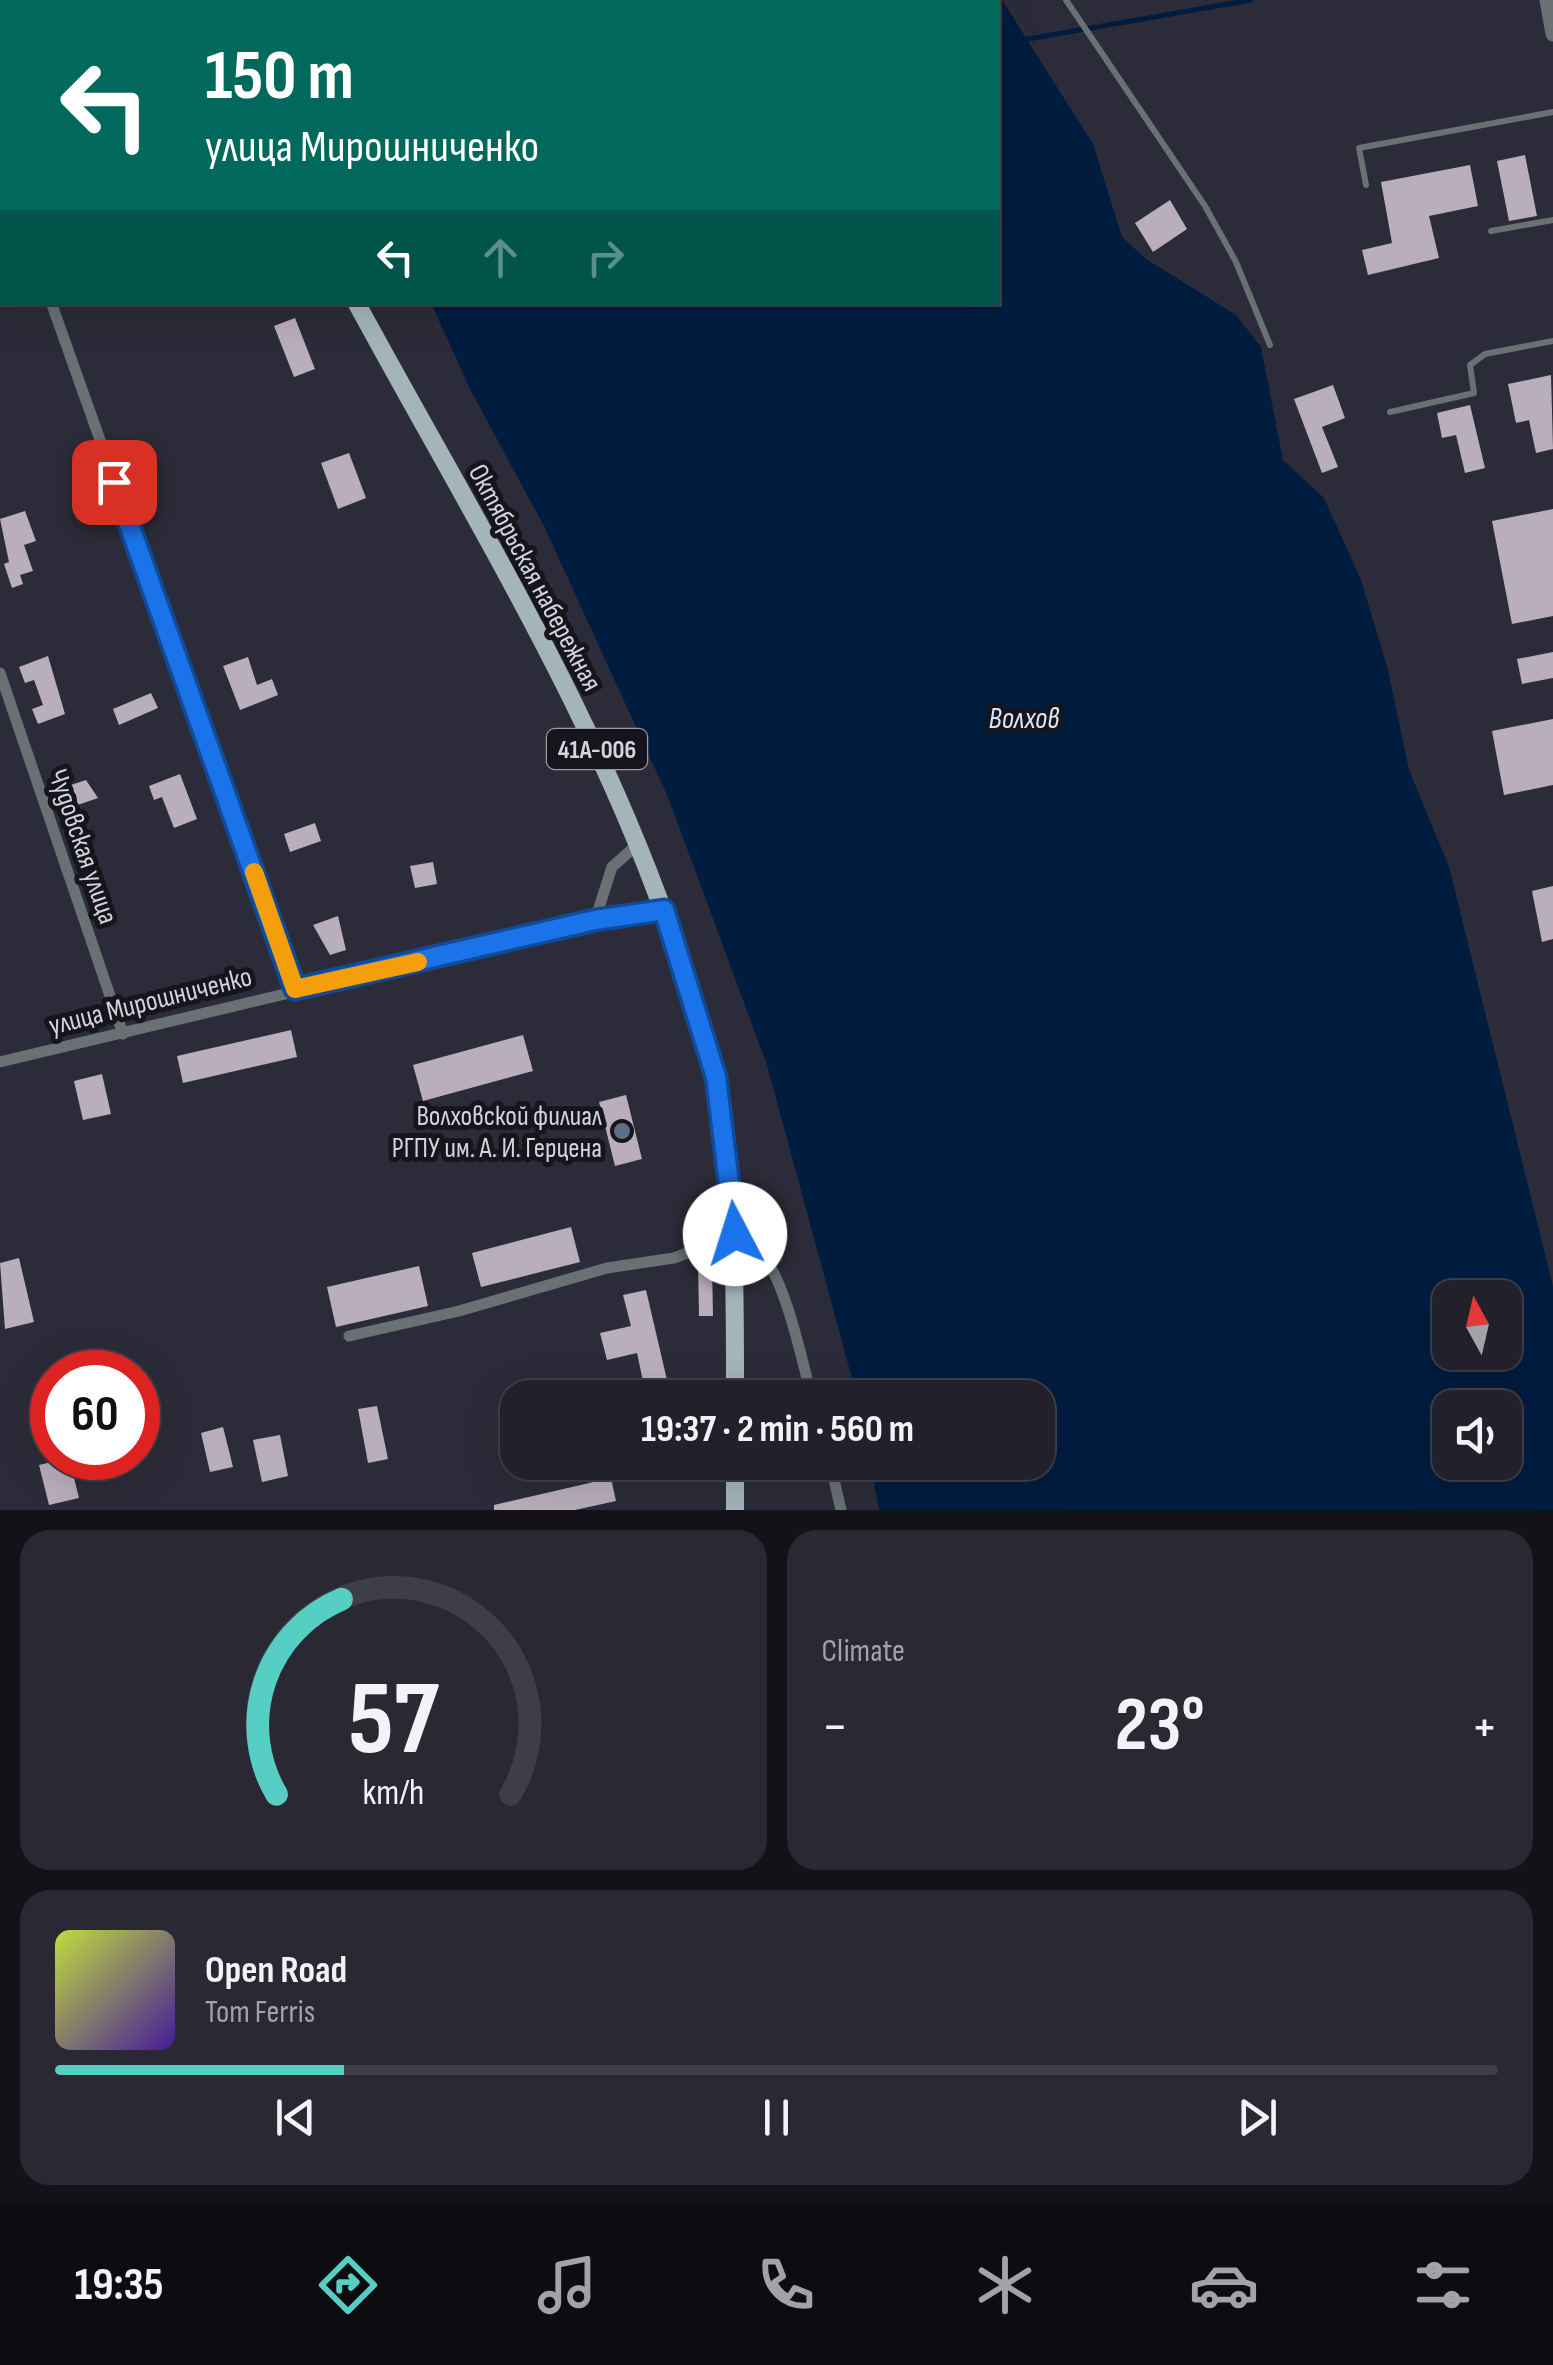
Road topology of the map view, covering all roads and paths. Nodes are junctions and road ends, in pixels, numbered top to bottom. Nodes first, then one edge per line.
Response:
1 (1066, 0) edge
2 (1546, 0) edge
3 (1553, 34) edge
4 (1553, 112) edge
5 (1366, 185) dead end
6 (1553, 220) edge
7 (1491, 231) dead end
8 (53, 305) edge
9 (358, 305) edge
10 (1553, 340) edge
11 (1270, 345) dead end
12 (1390, 412) dead end
13 (0, 673) edge
14 (637, 845) junction
15 (664, 910) junction
16 (595, 920) junction
17 (295, 989) junction
18 (123, 1034) junction
19 (0, 1062) edge
20 (735, 1234) junction
21 (350, 1336) dead end
22 (735, 1380) edge
23 (807, 1380) edge
24 (735, 1480) edge
25 (834, 1480) edge
26 (735, 1510) edge
27 (841, 1510) edge

1 - 11 lane
2 - 3 street
4 - 5 lane
6 - 7 lane
8 - 17 street
9 - 14 main road, Октябрьская набережная / 41А-006
10 - 12 lane
13 - 18 street, Чудовская улица
14 - 15 main road, Октябрьская набережная / 41А-006
14 - 16 street
15 - 16 street, улица Мирошниченко
15 - 20 main road, Октябрьская набережная / 41А-006
16 - 17 street, улица Мирошниченко
17 - 18 street, улица Мирошниченко
18 - 19 street, улица Мирошниченко
20 - 21 street
20 - 22 main road, 41А-006
20 - 23 street
24 - 26 main road
25 - 27 street

